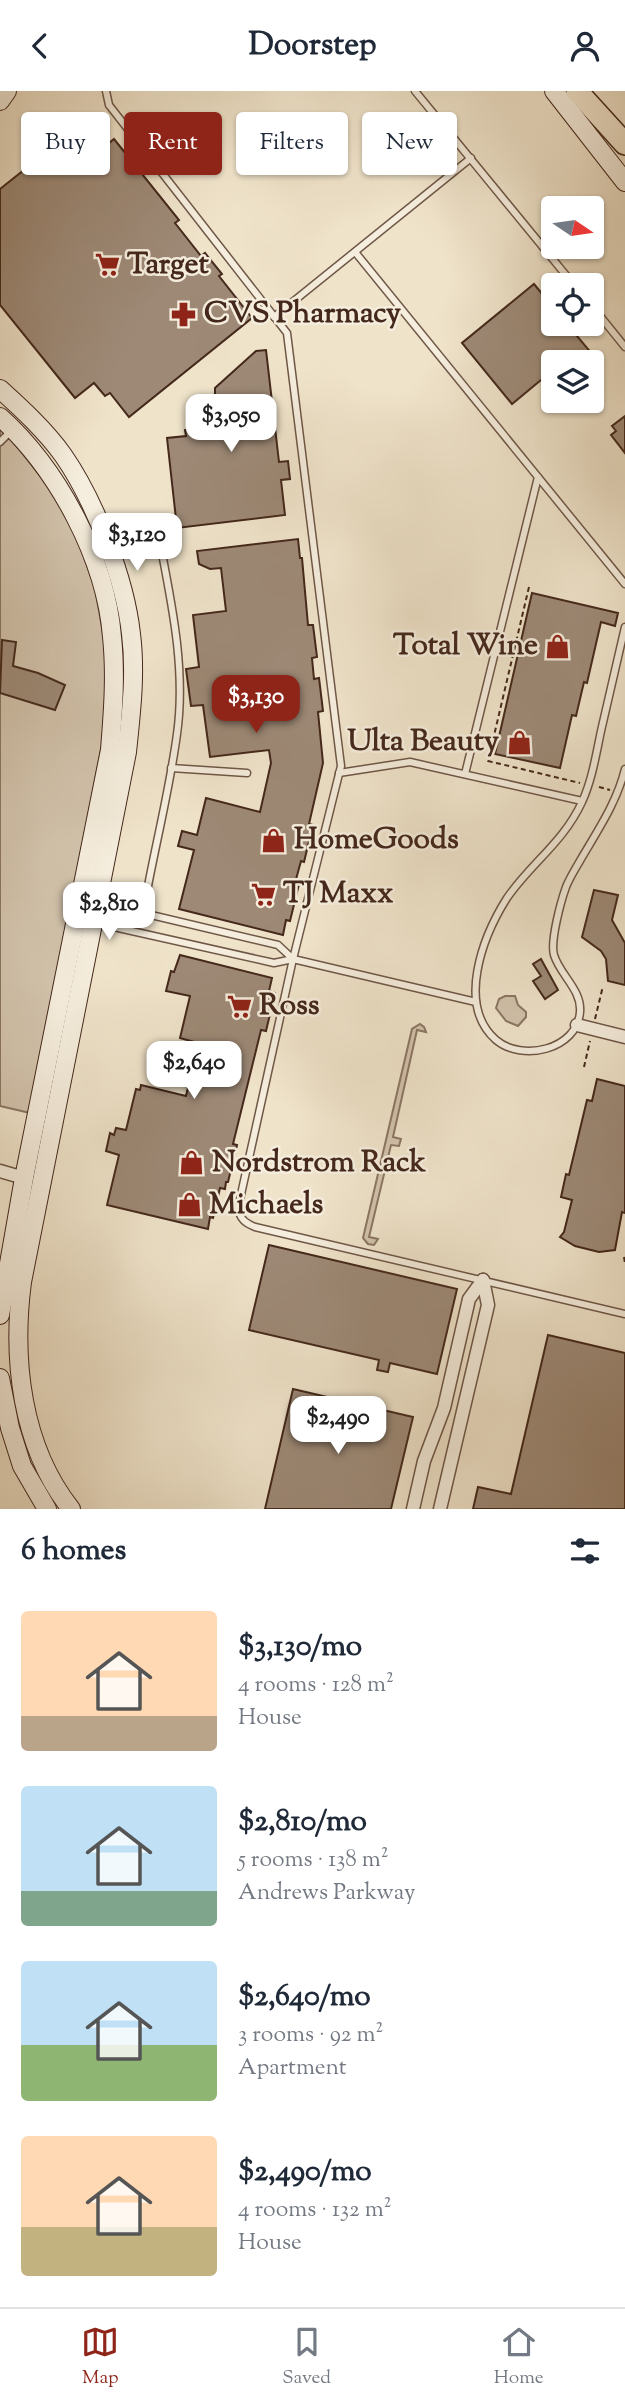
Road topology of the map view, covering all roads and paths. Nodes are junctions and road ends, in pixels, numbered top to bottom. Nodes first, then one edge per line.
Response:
1 (7, 91) edge
2 (106, 91) edge
3 (415, 91) edge
4 (554, 91) edge
5 (577, 91) edge
6 (0, 100) edge
7 (625, 144) edge
8 (471, 159) junction
9 (625, 182) edge
10 (355, 252) junction
11 (564, 273) edge
12 (274, 317) junction
13 (604, 321) edge
14 (625, 347) edge
15 (0, 389) edge
16 (6, 423) edge
17 (0, 442) edge
18 (538, 477) junction
19 (160, 543) dead end
20 (103, 556) junction
21 (625, 584) edge
22 (529, 587) dead end
23 (625, 627) edge
24 (171, 768) junction
25 (625, 769) edge
26 (247, 773) dead end
27 (339, 773) junction
28 (465, 774) junction
29 (588, 785) junction
30 (620, 792) junction
31 (582, 801) junction
32 (87, 910) junction
33 (143, 913) junction
34 (293, 959) junction
35 (476, 1002) junction
36 (577, 1025) junction
37 (625, 1037) edge
38 (0, 1171) edge
39 (24, 1178) junction
40 (624, 1257) edge
41 (625, 1263) edge
42 (483, 1280) junction
43 (625, 1314) edge
44 (0, 1315) edge
45 (19, 1367) junction
46 (0, 1369) edge
47 (0, 1378) edge
48 (7, 1443) edge
49 (47, 1509) edge
50 (71, 1509) edge
51 (413, 1509) edge
52 (440, 1509) edge

1 - 6 street
2 - 12 lane
3 - 8 lane
4 - 9 street
5 - 7 highway
8 - 10 lane
8 - 11 lane
10 - 12 lane
10 - 18 lane
12 - 27 lane
13 - 14 lane
15 - 20 street
16 - 17 lane
16 - 20 street
18 - 21 lane
18 - 28 lane
19 - 24 lane
20 - 32 street
22 - 29 path
23 - 29 lane
24 - 26 lane
24 - 33 lane
25 - 30 lane
27 - 28 lane
27 - 34 lane
28 - 31 lane
29 - 30 path
29 - 31 lane
30 - 36 lane
31 - 35 lane
32 - 33 lane
32 - 34 lane
32 - 39 street
32 - 45 street
33 - 34 lane
34 - 35 lane
34 - 42 lane
35 - 36 lane
36 - 37 street
38 - 39 street
39 - 44 street
40 - 41 path
42 - 43 lane
42 - 51 street
42 - 52 street
45 - 46 street
45 - 50 street
47 - 48 street
48 - 49 street

